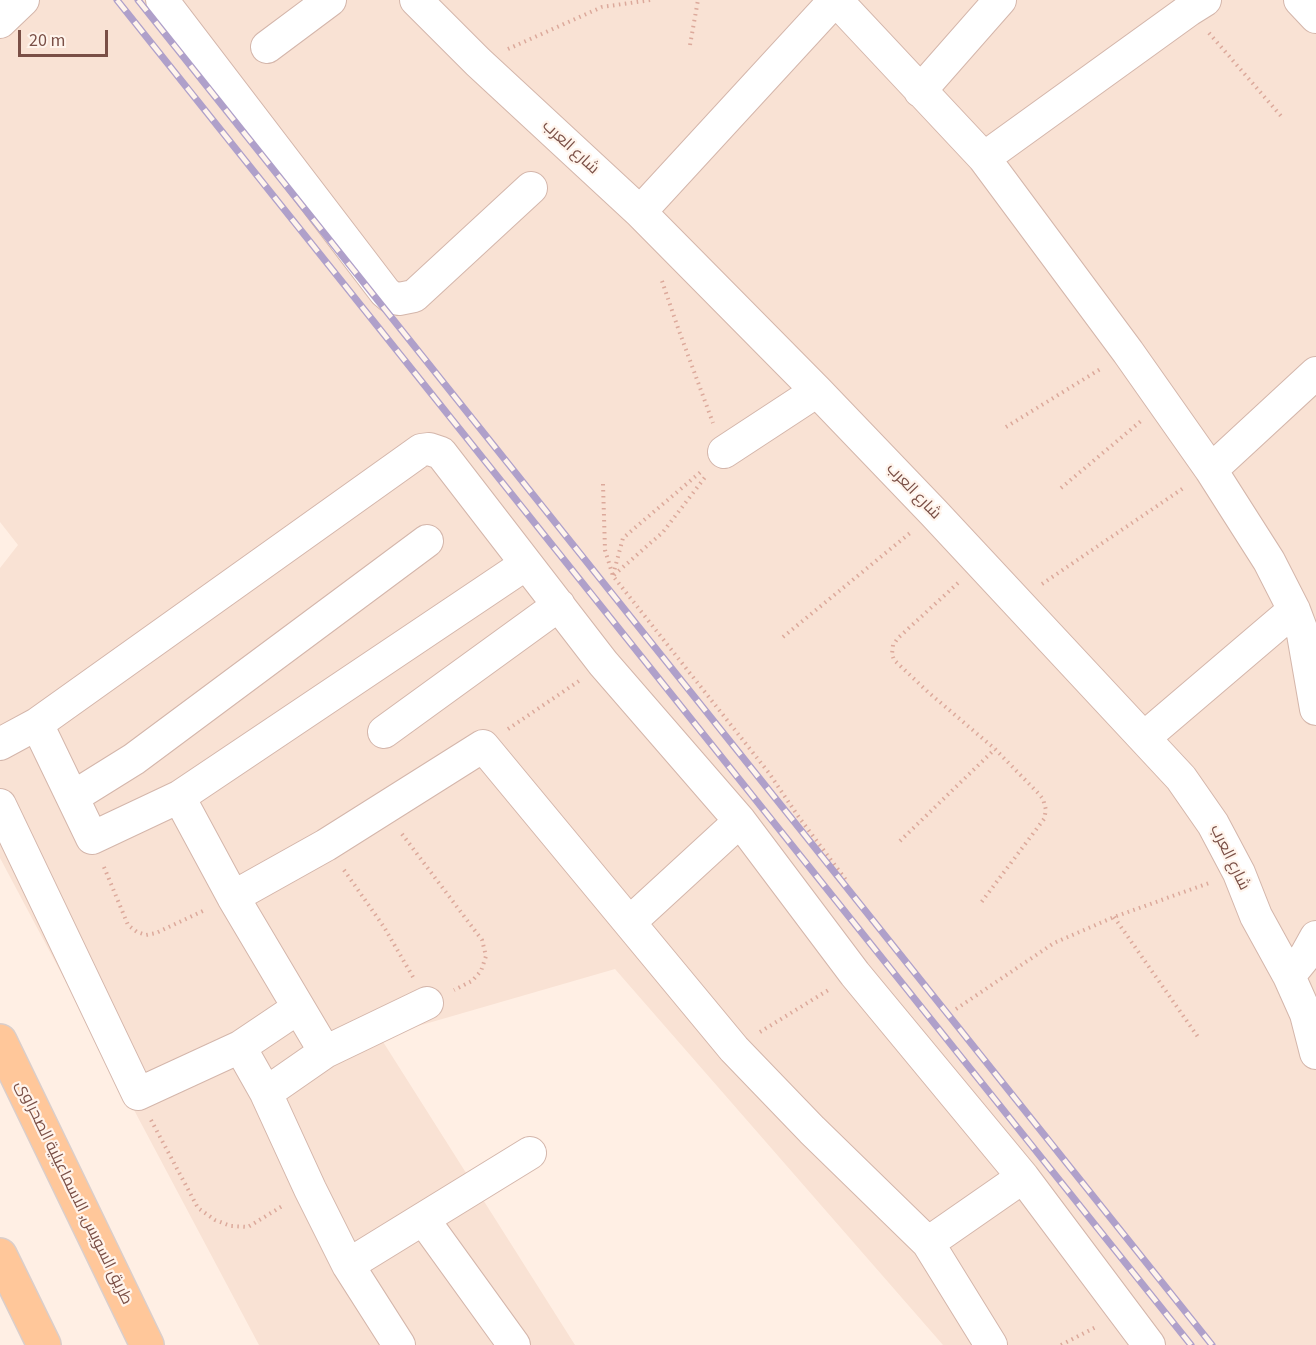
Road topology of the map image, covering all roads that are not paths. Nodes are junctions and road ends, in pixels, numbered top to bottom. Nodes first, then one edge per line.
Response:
1 (23, 0) edge
2 (162, 0) edge
3 (330, 0) edge
4 (416, 0) edge
5 (835, 0) edge
6 (1000, 0) edge
7 (1300, 0) edge
8 (1197, 5) edge
9 (1316, 17) edge
10 (0, 22) edge
11 (267, 47) dead end
12 (920, 91) junction
13 (984, 158) junction
14 (531, 188) dead end
15 (640, 212) junction
16 (1316, 373) edge
17 (817, 391) junction
18 (724, 452) road end
19 (1211, 470) junction
20 (427, 541) dead end
21 (526, 564) junction
22 (559, 605) junction
23 (1304, 625) edge
24 (1316, 709) edge
25 (37, 724) junction
26 (384, 732) dead end
27 (1145, 737) junction
28 (0, 744) edge
29 (73, 797) junction
30 (179, 797) junction
31 (0, 805) edge
32 (740, 821) junction
33 (233, 897) junction
34 (630, 922) junction
35 (1316, 937) edge
36 (1289, 976) junction
37 (427, 1002) road end
38 (298, 1008) junction
39 (0, 1041) edge
40 (240, 1047) junction
41 (325, 1052) junction
42 (1316, 1053) edge
43 (266, 1093) junction
44 (530, 1153) dead end
45 (1023, 1177) junction
46 (423, 1219) junction
47 (928, 1243) junction
48 (0, 1255) edge
49 (348, 1265) junction
50 (44, 1345) edge
51 (147, 1345) edge
52 (399, 1345) edge
53 (514, 1345) edge
54 (991, 1345) edge
55 (1149, 1345) edge

1 - 10 street
2 - 14 street
3 - 11 street
4 - 15 street, شارع العرب
5 - 12 street
5 - 15 street
6 - 12 street
7 - 9 street
8 - 13 street
12 - 13 street
13 - 19 street
15 - 17 street, شارع العرب
16 - 19 street
17 - 18 street
17 - 27 street, شارع العرب
19 - 23 street
20 - 29 street
21 - 22 street
21 - 25 street
21 - 30 street
22 - 26 street
22 - 32 street
23 - 24 street
23 - 27 street
25 - 28 street
25 - 29 street
27 - 36 street, شارع العرب
29 - 30 street
30 - 33 street
31 - 40 street
32 - 34 street
32 - 45 street
33 - 34 street
33 - 38 street
34 - 47 street
35 - 36 street
36 - 42 street, شارع العرب
37 - 41 street
38 - 40 street
38 - 41 street
39 - 51 main road, طريق السويس, الاسماعيلية الصحراوى
40 - 43 street
41 - 43 street
43 - 49 street
44 - 46 street
45 - 47 street
45 - 55 street
46 - 49 street
46 - 53 street
47 - 54 street
48 - 50 main road
49 - 52 street

